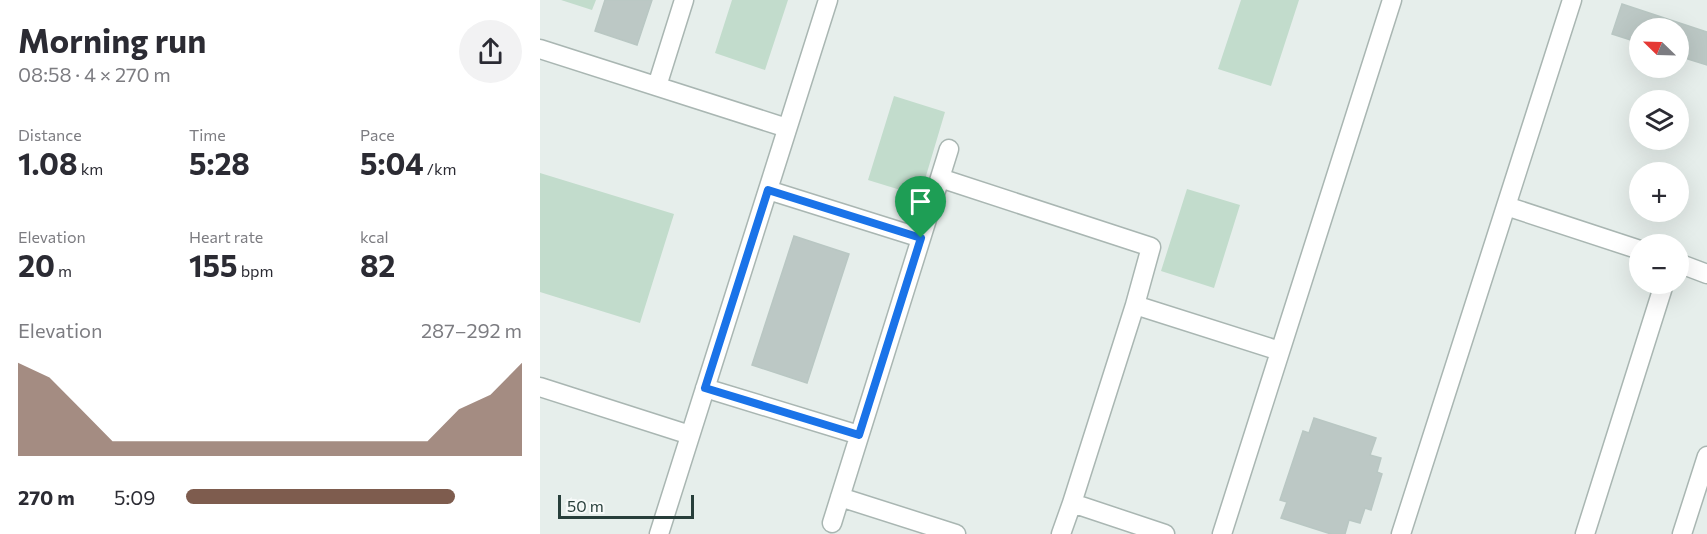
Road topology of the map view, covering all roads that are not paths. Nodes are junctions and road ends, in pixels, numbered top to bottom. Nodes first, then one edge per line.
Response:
1 (684, 0) edge
2 (828, 0) edge
3 (1392, 0) edge
4 (1572, 0) edge
5 (540, 49) edge
6 (657, 86) junction
7 (787, 128) junction
8 (949, 149) dead end
9 (940, 178) junction
10 (768, 190) junction
11 (1506, 206) junction
12 (921, 238) junction
13 (1629, 246) edge
14 (1689, 268) edge
15 (1707, 274) edge
16 (1661, 294) edge
17 (1135, 305) junction
18 (1280, 351) junction
19 (540, 387) edge
20 (705, 388) junction
21 (690, 435) junction
22 (859, 435) junction
23 (1707, 456) edge
24 (840, 497) junction
25 (1072, 503) junction
26 (832, 523) dead end
27 (659, 534) edge
28 (956, 534) edge
29 (1061, 534) edge
30 (1165, 534) edge
31 (1222, 534) edge
32 (1401, 534) edge
33 (1585, 534) edge
34 (1682, 534) edge

1 - 6 lane
2 - 7 lane
3 - 18 lane
4 - 11 lane
5 - 6 lane
6 - 7 lane
7 - 10 lane
8 - 9 lane
9 - 12 lane
9 - 17 lane
10 - 12 lane
10 - 20 lane
11 - 13 lane
11 - 32 lane
12 - 22 lane
14 - 15 lane
16 - 33 lane
17 - 18 lane
17 - 25 lane
18 - 31 lane
19 - 21 lane
20 - 21 lane
20 - 22 lane
21 - 27 lane
22 - 24 lane
23 - 34 lane
24 - 26 lane
24 - 28 lane
25 - 29 lane
25 - 30 lane

